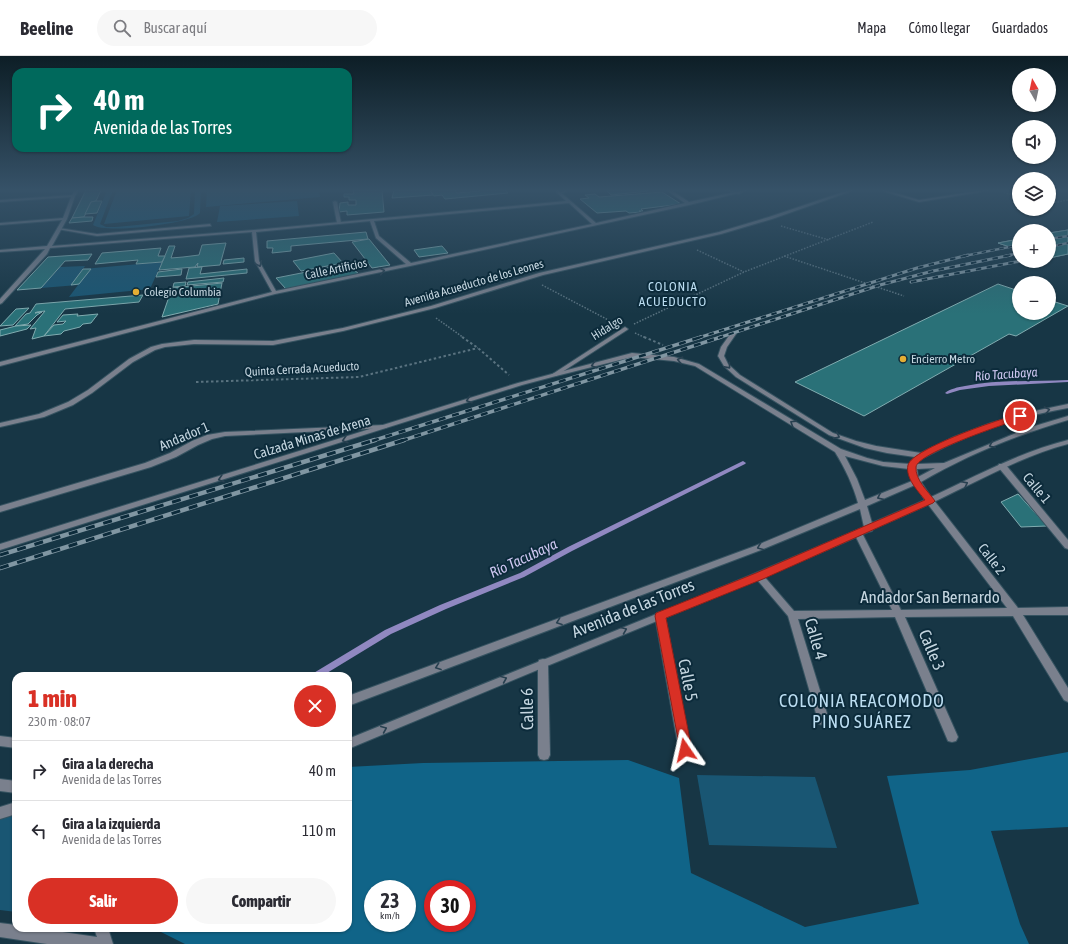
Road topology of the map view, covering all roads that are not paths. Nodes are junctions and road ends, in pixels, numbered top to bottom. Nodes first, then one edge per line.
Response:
1 (58, 231) edge
2 (74, 231) edge
3 (137, 231) edge
4 (249, 231) edge
5 (254, 231) edge
6 (375, 231) edge
7 (561, 231) edge
8 (714, 231) edge
9 (726, 231) edge
10 (48, 248) junction
11 (0, 251) edge
12 (410, 265) junction
13 (0, 292) edge
14 (9, 292) junction
15 (276, 293) junction
16 (0, 302) edge
17 (625, 329) road end
18 (331, 332) junction
19 (733, 334) dead end
20 (0, 364) edge
21 (554, 375) junction
22 (1068, 406) edge
23 (1068, 418) edge
24 (0, 425) edge
25 (385, 427) junction
26 (1068, 442) edge
27 (838, 451) junction
28 (922, 455) junction
29 (945, 465) junction
30 (1002, 466) junction
31 (912, 467) junction
32 (916, 482) junction
33 (930, 501) junction
34 (864, 504) junction
35 (0, 510) edge
36 (869, 529) junction
37 (858, 533) junction
38 (1068, 546) edge
39 (0, 548) edge
40 (759, 576) junction
41 (1068, 611) edge
42 (898, 613) junction
43 (1016, 613) junction
44 (792, 615) junction
45 (660, 616) junction
46 (543, 663) junction
47 (1068, 697) edge
48 (352, 700) edge
49 (823, 720) dead end
50 (952, 737) dead end
51 (0, 741) edge
52 (12, 742) edge
53 (352, 742) edge
54 (685, 750) dead end
55 (544, 755) dead end
56 (0, 785) edge
57 (12, 786) edge
58 (12, 809) edge
59 (0, 813) edge
60 (0, 930) edge
61 (12, 932) edge
62 (14, 932) edge
63 (102, 932) edge
64 (96, 944) edge
65 (106, 944) edge

1 - 10 street
2 - 3 street
4 - 10 street
5 -> 15 street
6 - 12 street
7 - 12 street, Calle Artificios
8 - 18 street, Avenida Acueducto de los Leones
9 - 18 street, Avenida Acueducto de los Leones
10 - 11 street
10 - 14 street
15 -> 12 street, Calle Artificios
13 - 14 street
14 - 16 street
15 - 20 street, Calle Artificios
17 - 21 street, Hidalgo
18 - 24 street, Avenida Acueducto de los Leones
19 -> 28 street
21 -> 25 street, Calzada Minas de Arena
27 -> 21 street, Calzada Minas de Arena
28 -> 22 street
23 -> 29 street, Avenida de las Torres
25 - 35 street, Andador 1
25 -> 39 street, Calzada Minas de Arena
26 - 30 street, Avenida de las Torres
27 - 31 street
27 - 34 street
28 - 31 street
29 - 31 street
29 - 32 street, Avenida de las Torres
33 -> 30 street, Avenida de las Torres
30 - 38 street, Calle 1
31 - 32 street
32 - 33 street
32 -> 34 street, Avenida de las Torres
33 - 36 street, Avenida de las Torres
33 - 43 street, Calle 2
34 - 36 street
34 -> 48 street, Avenida de las Torres
36 - 37 street, Avenida de las Torres
37 - 40 street, Avenida de las Torres
37 - 42 street, Calle 3
40 - 44 street, Calle 4
40 - 45 street, Avenida de las Torres
41 - 43 street, Andador San Bernardo
42 - 43 street, Andador San Bernardo
42 - 44 street, Andador San Bernardo
42 - 50 street, Calle 3
43 - 47 street, Calle 2
44 - 49 street, Calle 4
46 -> 45 street, Avenida de las Torres
45 - 54 street, Calle 5
53 -> 46 street, Avenida de las Torres
46 - 55 street, Calle 6
51 - 52 street
56 - 57 street
58 - 59 street
60 - 61 street
62 - 64 street
63 - 65 street

